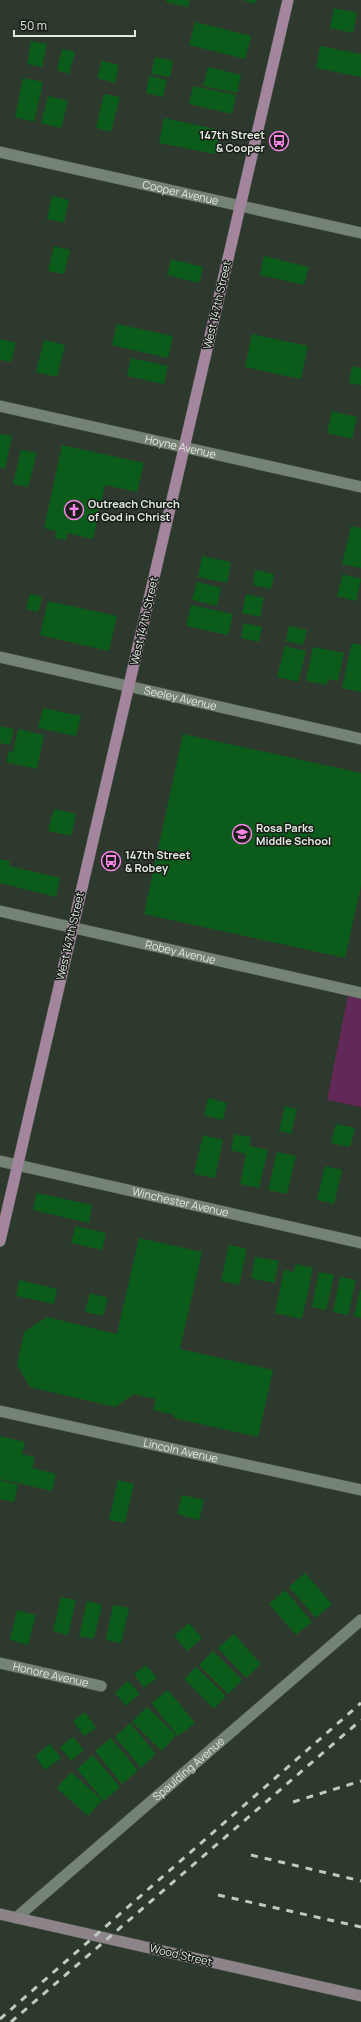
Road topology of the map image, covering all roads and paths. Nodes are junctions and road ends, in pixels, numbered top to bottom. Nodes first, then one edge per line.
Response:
1 (288, 0) edge
2 (0, 152) edge
3 (240, 206) junction
4 (361, 233) edge
5 (0, 406) edge
6 (184, 447) junction
7 (361, 487) edge
8 (0, 657) edge
9 (128, 686) junction
10 (361, 739) edge
11 (0, 911) edge
12 (72, 928) junction
13 (361, 993) edge
14 (0, 1161) edge
15 (18, 1165) junction
16 (0, 1241) edge
17 (361, 1243) edge
18 (0, 1411) edge
19 (361, 1490) edge
20 (361, 1620) edge
21 (0, 1663) edge
22 (101, 1686) dead end
23 (0, 1914) edge
24 (16, 1918) junction
25 (361, 1996) edge

1 - 3 main road, West 147th Street
2 - 3 street, Cooper Avenue
3 - 4 street, Cooper Avenue
3 - 6 main road, West 147th Street
5 - 6 street, Hoyne Avenue
6 - 7 street, Hoyne Avenue
6 - 9 main road, West 147th Street
8 - 9 street, Seeley Avenue
9 - 10 street, Seeley Avenue
9 - 12 main road, West 147th Street
11 - 12 street, Robey Avenue
12 - 13 street, Robey Avenue
12 - 15 main road, West 147th Street
14 - 15 street, Winchester Avenue
15 - 16 main road, West 147th Street
15 - 17 street, Winchester Avenue
18 - 19 street, Lincoln Avenue
20 - 24 street, Spaulding Avenue
21 - 22 street, Honore Avenue
23 - 24 main road, Wood Street
24 - 25 main road, Wood Street

